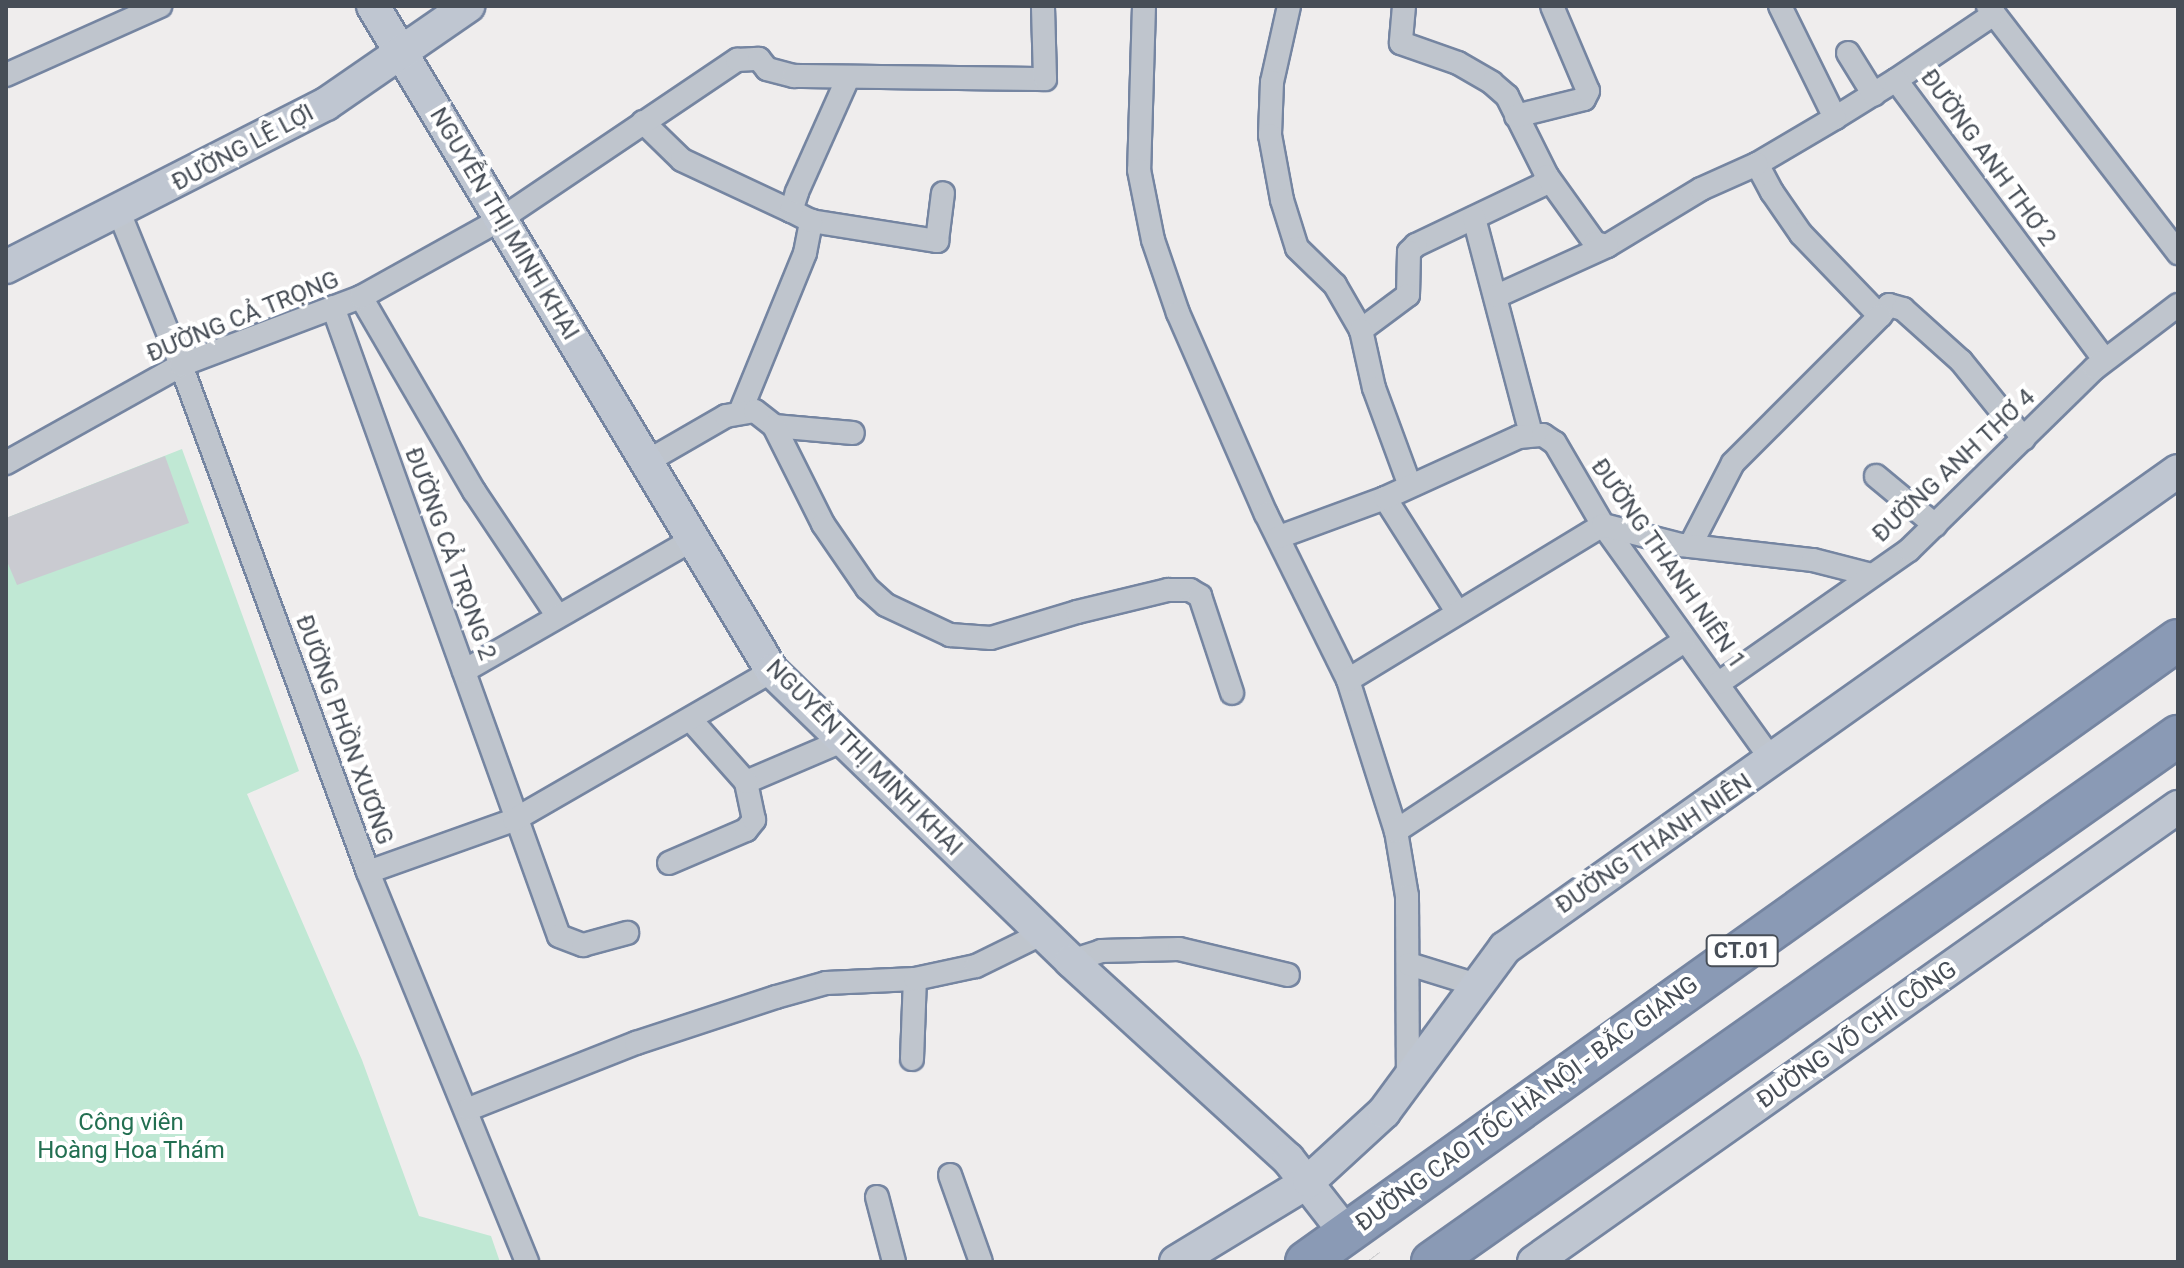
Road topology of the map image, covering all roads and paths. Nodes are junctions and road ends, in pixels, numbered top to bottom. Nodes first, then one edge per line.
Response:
1 (160, 6) edge
2 (373, 6) edge
3 (468, 6) edge
4 (1043, 6) edge
5 (1144, 6) edge
6 (1289, 6) edge
7 (1404, 6) edge
8 (1552, 6) edge
9 (1780, 6) edge
10 (1991, 10) edge
11 (402, 53) junction
12 (1848, 53) dead end
13 (6, 75) edge
14 (848, 78) junction
15 (1896, 80) junction
16 (1874, 95) junction
17 (1516, 116) junction
18 (1835, 118) junction
19 (643, 122) junction
20 (1757, 164) junction
21 (1547, 176) junction
22 (943, 193) dead end
23 (119, 212) junction
24 (801, 216) junction
25 (1474, 218) junction
26 (501, 219) junction
27 (1607, 246) junction
28 (2178, 253) edge
29 (6, 267) edge
30 (1497, 296) junction
31 (361, 297) junction
32 (2178, 305) edge
33 (333, 307) junction
34 (1880, 316) junction
35 (1361, 330) junction
36 (2105, 360) junction
37 (181, 365) junction
38 (741, 410) junction
39 (774, 426) junction
40 (853, 433) dead end
41 (1531, 433) junction
42 (2024, 439) junction
43 (648, 461) junction
44 (6, 463) edge
45 (2178, 471) edge
46 (1876, 476) dead end
47 (1410, 486) junction
48 (1385, 498) junction
49 (1603, 525) junction
50 (1935, 525) junction
51 (1279, 537) junction
52 (692, 540) junction
53 (1690, 546) junction
54 (1872, 575) junction
55 (1458, 613) junction
56 (557, 615) junction
57 (2178, 640) edge
58 (1684, 641) junction
59 (464, 671) junction
60 (772, 671) junction
61 (1348, 680) junction
62 (1719, 683) junction
63 (1232, 693) dead end
64 (690, 719) junction
65 (2178, 736) edge
66 (842, 741) junction
67 (1773, 762) junction
68 (746, 782) junction
69 (2178, 807) edge
70 (514, 820) junction
71 (1396, 831) junction
72 (669, 863) dead end
73 (368, 872) junction
74 (627, 933) dead end
75 (1043, 933) junction
76 (1071, 961) junction
77 (1409, 964) junction
78 (1288, 975) dead end
79 (915, 979) junction
80 (1477, 985) junction
81 (912, 1059) dead end
82 (1408, 1079) junction
83 (469, 1109) junction
84 (950, 1175) dead end
85 (1309, 1181) junction
86 (877, 1197) dead end
87 (1338, 1223) tunnel mouth
88 (527, 1262) edge
89 (894, 1262) edge
90 (981, 1262) edge
91 (1176, 1262) edge
92 (1306, 1262) edge
93 (1432, 1262) edge
94 (1534, 1262) edge

1 - 13 street
2 - 11 street, NGUYỄN THỊ MINH KHAI
3 - 11 street, ĐƯỜNG LÊ LỢI
4 - 14 street
5 - 51 street
6 - 35 street
7 - 17 street
8 - 17 street
9 - 18 street
10 - 15 street, ĐƯỜNG ANH THƠ 2
10 - 28 street
11 - 23 street, ĐƯỜNG LÊ LỢI
11 - 26 street, NGUYỄN THỊ MINH KHAI
12 - 16 street
14 - 19 street, ĐƯỜNG CẢ TRỌNG
14 - 24 street
15 - 16 street
15 - 36 street, ĐƯỜNG ANH THƠ 2
16 - 18 street
17 - 21 street
18 - 20 street
19 - 24 street
19 - 26 street, ĐƯỜNG CẢ TRỌNG
20 - 27 street
20 - 34 street
21 - 25 street
21 - 27 street
22 - 24 street
23 - 29 street, ĐƯỜNG LÊ LỢI
23 - 37 street, ĐƯỜNG PHỒN XƯƠNG
24 - 38 street
25 - 30 street
25 - 35 street
26 - 31 street, ĐƯỜNG CẢ TRỌNG
26 - 43 street, NGUYỄN THỊ MINH KHAI
27 - 30 street
30 - 41 street
31 - 33 street, ĐƯỜNG CẢ TRỌNG
31 - 56 street
32 - 36 street, ĐƯỜNG ANH THƠ 4
33 - 37 street, ĐƯỜNG CẢ TRỌNG
33 - 59 street, ĐƯỜNG CẢ TRỌNG 2
34 - 42 street
34 - 53 street
35 - 47 street
36 - 42 street, ĐƯỜNG ANH THƠ 4
37 - 44 street, ĐƯỜNG CẢ TRỌNG
37 - 73 street, ĐƯỜNG PHỒN XƯƠNG
38 - 39 street
38 - 43 street
39 - 40 street
39 - 63 street
41 - 47 street
41 - 49 street, ĐƯỜNG THANH NIÊN 1
42 - 50 street, ĐƯỜNG ANH THƠ 4
43 - 52 street, NGUYỄN THỊ MINH KHAI
45 - 67 street, ĐƯỜNG THANH NIÊN
46 - 50 street
47 - 48 street
48 - 51 street
48 - 55 street
49 - 53 street
49 - 55 street
49 - 58 street, ĐƯỜNG THANH NIÊN 1
50 - 54 street, ĐƯỜNG ANH THƠ 4
51 - 61 street
52 - 56 street
52 - 60 street, NGUYỄN THỊ MINH KHAI
53 - 54 street
54 - 62 street, ĐƯỜNG ANH THƠ 4
55 - 61 street
56 - 59 street
57 - 92 highway, ĐƯỜNG CAO TỐC HÀ NỘI - BẮC GIANG / CT.01
58 - 62 street, ĐƯỜNG THANH NIÊN 1
58 - 71 street
59 - 70 street, ĐƯỜNG CẢ TRỌNG 2
60 - 64 street
60 - 66 street, NGUYỄN THỊ MINH KHAI
61 - 71 street
62 - 67 street, ĐƯỜNG THANH NIÊN 1
64 - 68 street
64 - 70 street
65 - 93 highway
66 - 68 street
66 - 75 street, NGUYỄN THỊ MINH KHAI
67 - 80 street, ĐƯỜNG THANH NIÊN
68 - 72 street
69 - 94 street, ĐƯỜNG VÕ CHÍ CÔNG
70 - 73 street
70 - 74 street, ĐƯỜNG CẢ TRỌNG 2
71 - 77 street
73 - 83 street, ĐƯỜNG PHỒN XƯƠNG
75 - 76 street, NGUYỄN THỊ MINH KHAI
75 - 79 street
76 - 78 street
76 - 85 street, NGUYỄN THỊ MINH KHAI
77 - 80 street
77 - 82 street
79 - 81 street
79 - 83 street
80 - 82 street, ĐƯỜNG THANH NIÊN
82 - 85 street, ĐƯỜNG THANH NIÊN
83 - 88 street, ĐƯỜNG PHỒN XƯƠNG
84 - 90 street
85 - 87 street, NGUYỄN THỊ MINH KHAI
85 - 91 street, ĐƯỜNG THANH NIÊN
86 - 89 street

